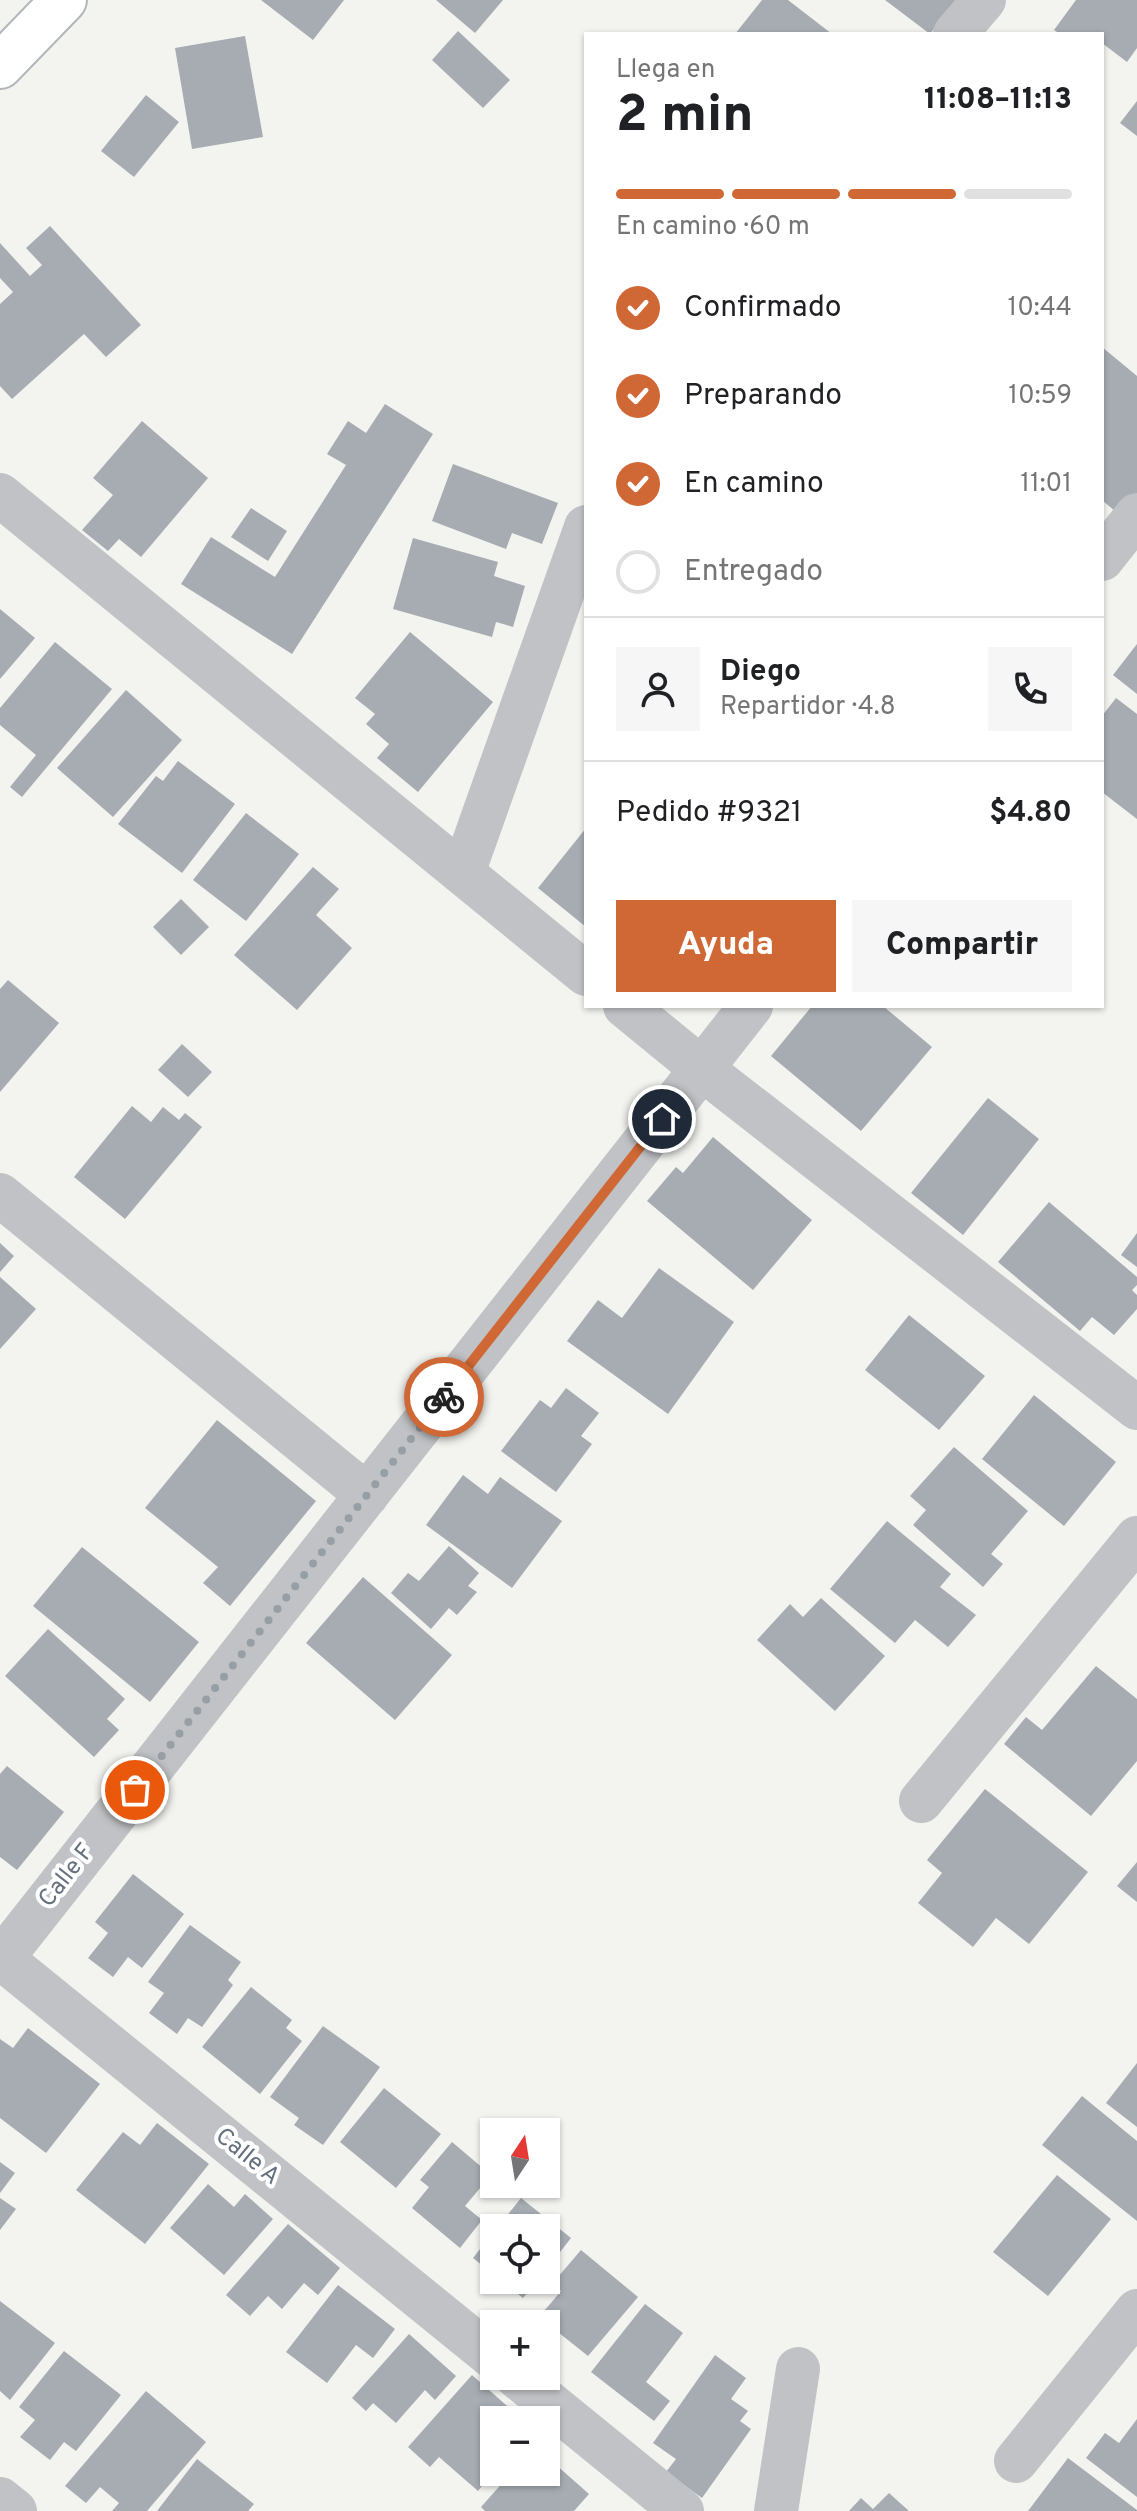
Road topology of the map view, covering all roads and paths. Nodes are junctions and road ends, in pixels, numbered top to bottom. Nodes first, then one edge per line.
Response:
1 (64, 0) edge
2 (984, 0) edge
3 (957, 32) edge
4 (0, 66) edge
5 (0, 495) edge
6 (1137, 515) edge
7 (584, 533) edge
8 (1104, 556) edge
9 (463, 873) junction
10 (584, 972) edge
11 (627, 1008) edge
12 (749, 1008) edge
13 (702, 1069) junction
14 (0, 1195) edge
15 (1137, 1408) edge
16 (367, 1495) junction
17 (1137, 1538) edge
18 (921, 1801) dead end
19 (1, 1959) edge
20 (1137, 2311) edge
21 (480, 2347) edge
22 (798, 2369) dead end
23 (533, 2390) edge
24 (1016, 2461) dead end
25 (0, 2499) edge
26 (15, 2511) edge
27 (682, 2511) edge
28 (776, 2511) edge

1 - 4 main road
2 - 3 street
5 - 9 street
6 - 8 street
7 - 9 street
9 - 10 street
11 - 13 street
12 - 13 street, Calle F
13 - 15 street
13 - 16 street, Calle F
14 - 16 street
16 - 19 street, Calle F
17 - 18 street
19 - 21 street, Calle A
20 - 24 street
22 - 28 street
23 - 27 street
25 - 26 street

